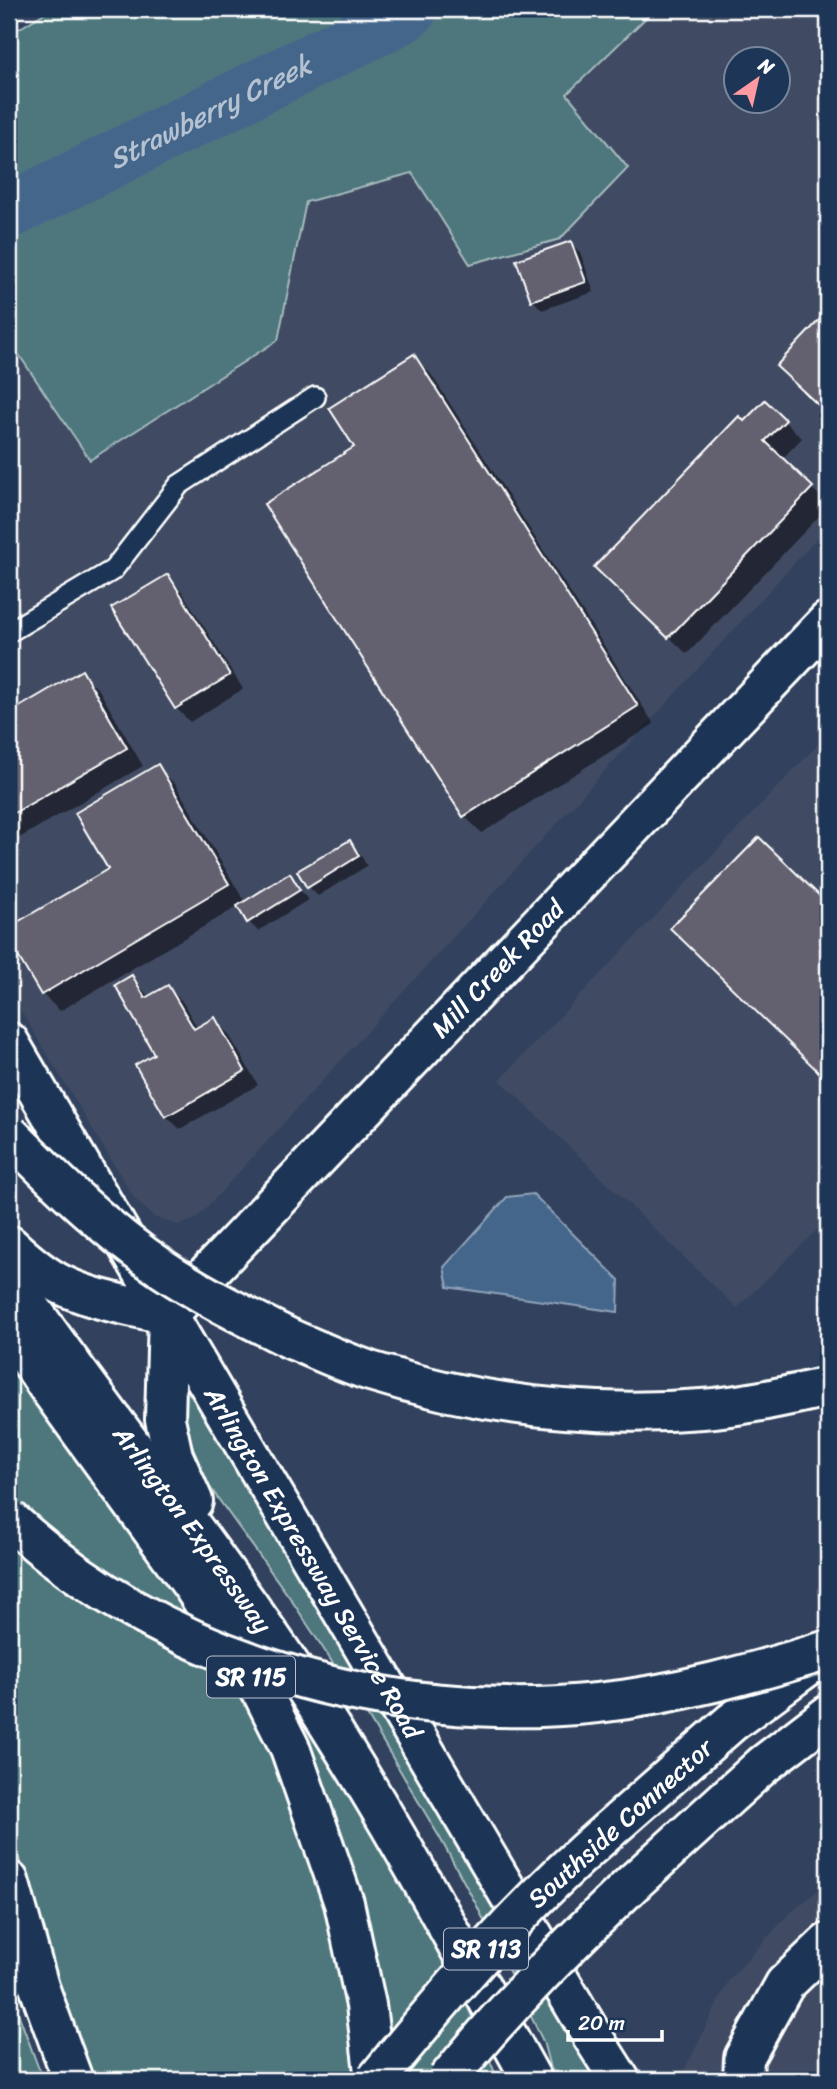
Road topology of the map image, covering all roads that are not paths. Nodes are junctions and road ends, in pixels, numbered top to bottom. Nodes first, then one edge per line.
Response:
1 (315, 397) dead end
2 (828, 621) edge
3 (9, 632) edge
4 (9, 1042) edge
5 (9, 1134) edge
6 (9, 1245) edge
7 (9, 1278) edge
8 (168, 1315) junction
9 (9, 1329) edge
10 (828, 1387) edge
11 (9, 1519) edge
12 (267, 1630) junction
13 (828, 1650) edge
14 (828, 1715) edge
15 (9, 1881) edge
16 (828, 1943) edge
17 (531, 2079) edge
18 (73, 2080) edge
19 (375, 2080) edge
20 (447, 2080) edge
21 (620, 2080) edge
22 (743, 2080) edge

1 - 3 lane
2 - 8 main road, Mill Creek Road
4 - 8 main road, Arlington Expressway Service Road
5 - 10 main road, bridge
6 - 8 main road
7 - 12 main road, Arlington Expressway
8 - 12 main road
8 - 21 main road, Arlington Expressway Service Road
9 - 19 main road, SR 115
11 - 13 main road, bridge
12 - 17 main road, Arlington Expressway
13 - 19 main road, Southside Connector / SR 113, bridge
14 - 20 main road, Southside Connector / SR 113, bridge
15 - 18 main road
16 - 22 main road

